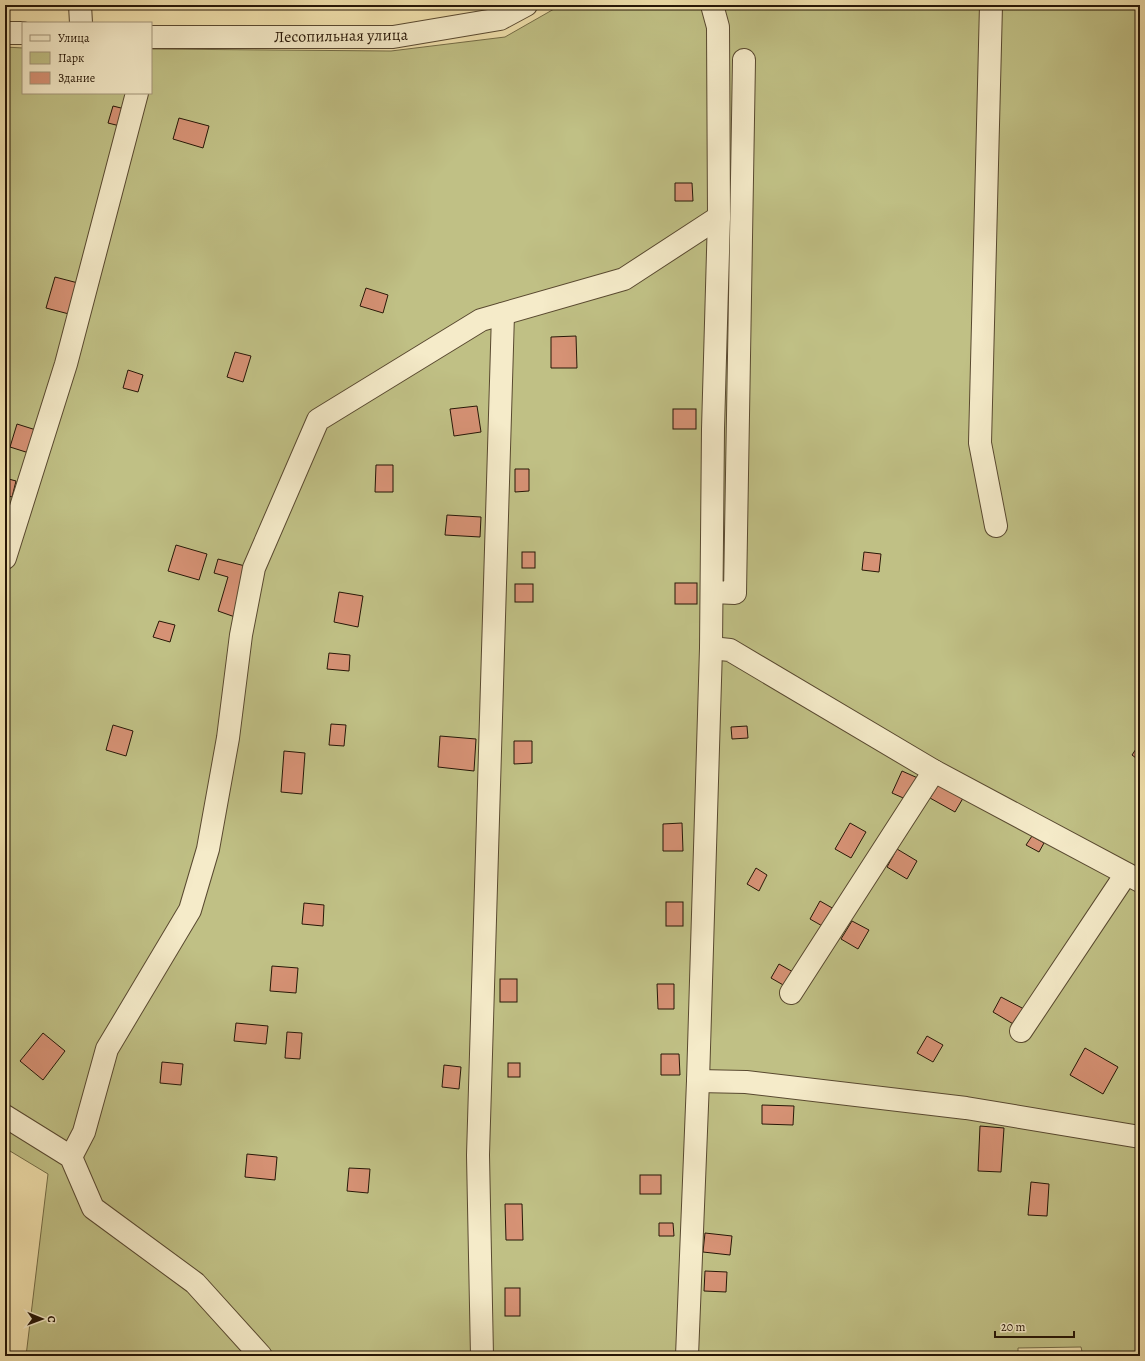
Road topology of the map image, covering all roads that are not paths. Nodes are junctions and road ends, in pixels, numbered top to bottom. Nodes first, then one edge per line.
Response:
1 (80, 5) edge
2 (526, 5) edge
3 (712, 5) edge
4 (990, 5) edge
5 (82, 22) edge
6 (5, 33) edge
7 (22, 33) edge
8 (152, 37) edge
9 (744, 60) dead end
10 (137, 94) edge
11 (719, 217) junction
12 (503, 314) junction
13 (996, 526) dead end
14 (5, 558) edge
15 (712, 592) junction
16 (711, 648) junction
17 (934, 771) junction
18 (1133, 878) edge
19 (791, 993) dead end
20 (1022, 1031) dead end
21 (698, 1081) junction
22 (5, 1116) edge
23 (1140, 1137) edge
24 (71, 1157) junction
25 (261, 1356) edge
26 (482, 1356) edge
27 (687, 1356) edge

1 - 5 street
2 - 8 street, Лесопильная улица
3 - 11 street
4 - 13 street
6 - 7 street
9 - 15 street
10 - 14 street
11 - 12 street
11 - 15 street
12 - 24 street
12 - 26 street
15 - 16 street
16 - 17 street
16 - 21 street
17 - 18 street
17 - 19 street
18 - 20 street
21 - 23 street
21 - 27 street
22 - 24 street
24 - 25 street

